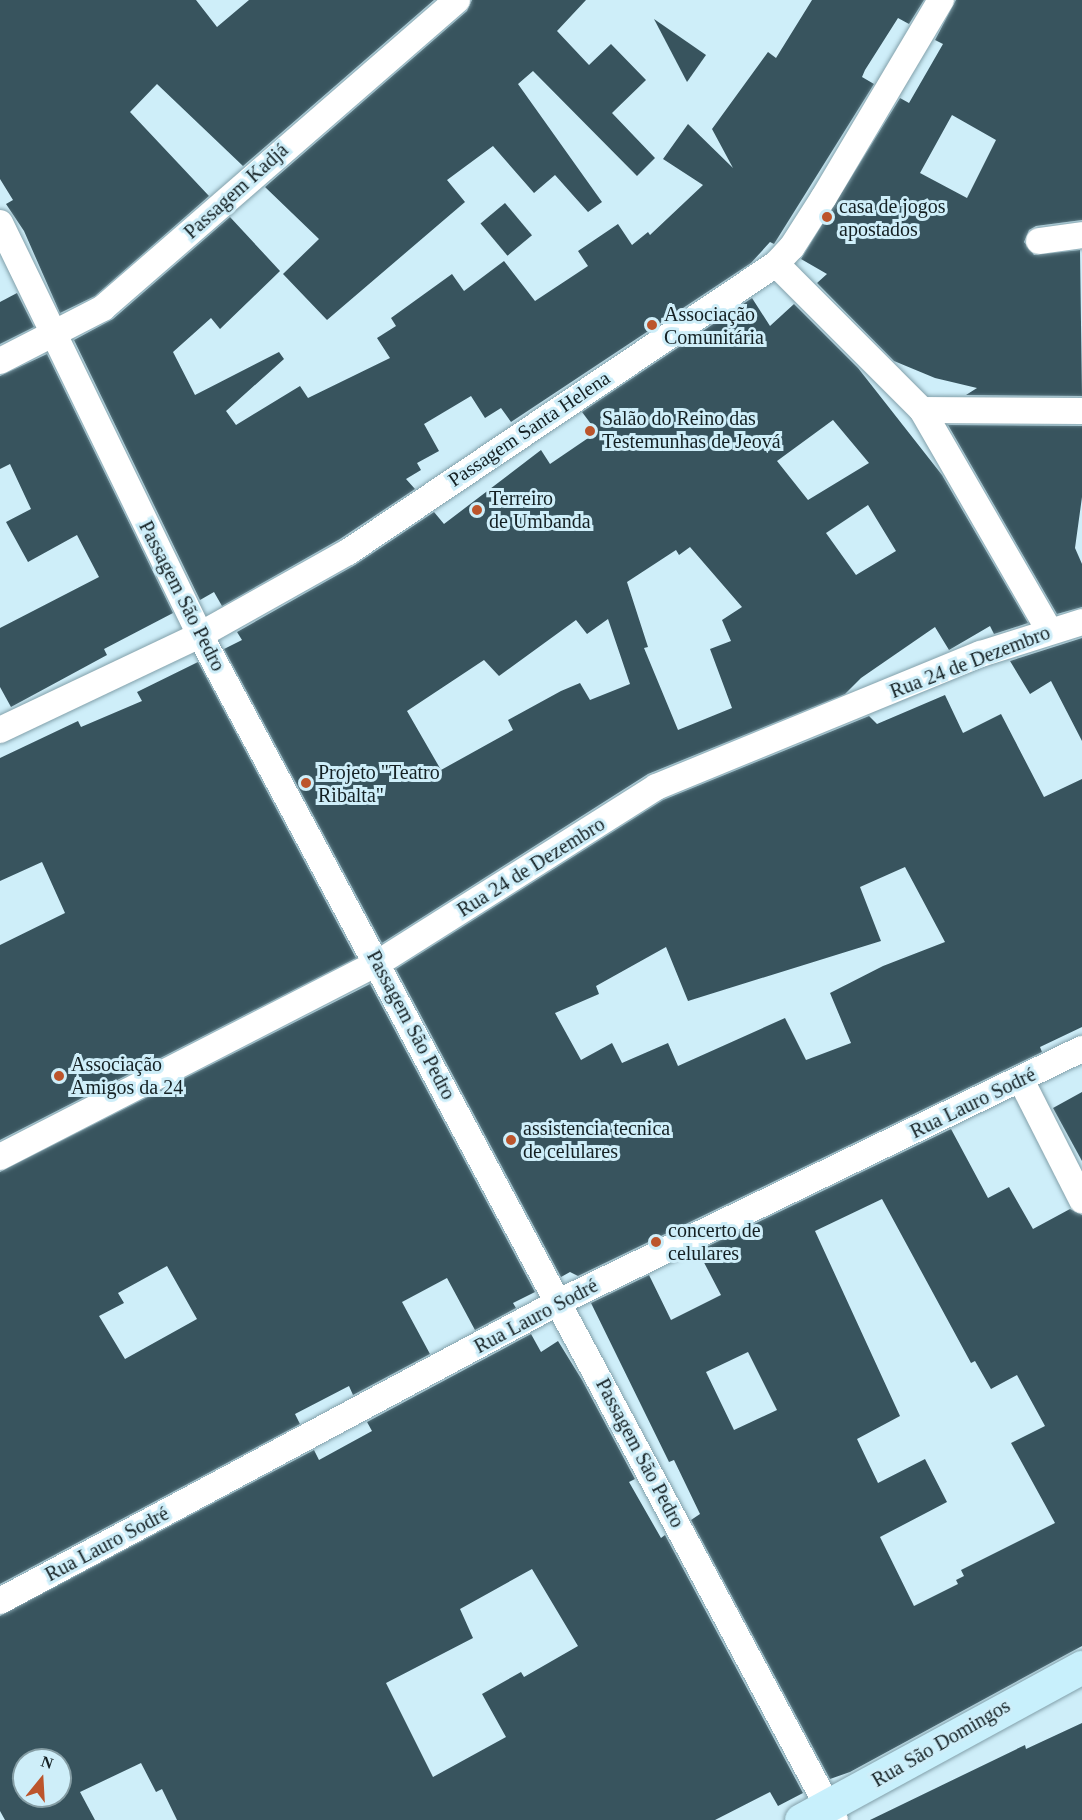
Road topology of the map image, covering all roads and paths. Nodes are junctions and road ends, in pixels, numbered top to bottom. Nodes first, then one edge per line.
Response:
1 (456, 0) edge
2 (941, 0) edge
3 (0, 223) edge
4 (1082, 235) edge
5 (1040, 241) dead end
6 (776, 264) junction
7 (52, 336) junction
8 (0, 361) edge
9 (922, 410) junction
10 (1082, 411) edge
11 (1082, 622) edge
12 (1049, 630) junction
13 (200, 635) junction
14 (0, 730) edge
15 (378, 963) junction
16 (1082, 1049) edge
17 (1021, 1080) junction
18 (0, 1157) edge
19 (1082, 1200) edge
20 (559, 1302) junction
21 (0, 1601) edge
22 (1082, 1667) edge
23 (821, 1815) edge

1 - 7 street, Passagem Kadjá
2 - 6 street, Passagem Santa Helena
3 - 7 street, Passagem São Pedro
4 - 5 street
6 - 9 street
6 - 13 street, Passagem Santa Helena
7 - 8 street, Passagem Kadjá
7 - 13 street, Passagem São Pedro
9 - 10 street
9 - 12 street
11 - 12 street, Rua 24 de Dezembro
12 - 15 street, Rua 24 de Dezembro
13 - 14 street, Passagem Santa Helena
13 - 15 street, Passagem São Pedro
15 - 18 street, Rua 24 de Dezembro
15 - 20 street, Passagem São Pedro
16 - 17 street, Rua Lauro Sodré
17 - 19 street
17 - 20 street, Rua Lauro Sodré
20 - 21 street, Rua Lauro Sodré
20 - 23 street, Passagem São Pedro
22 - 23 street, Rua São Domingos

